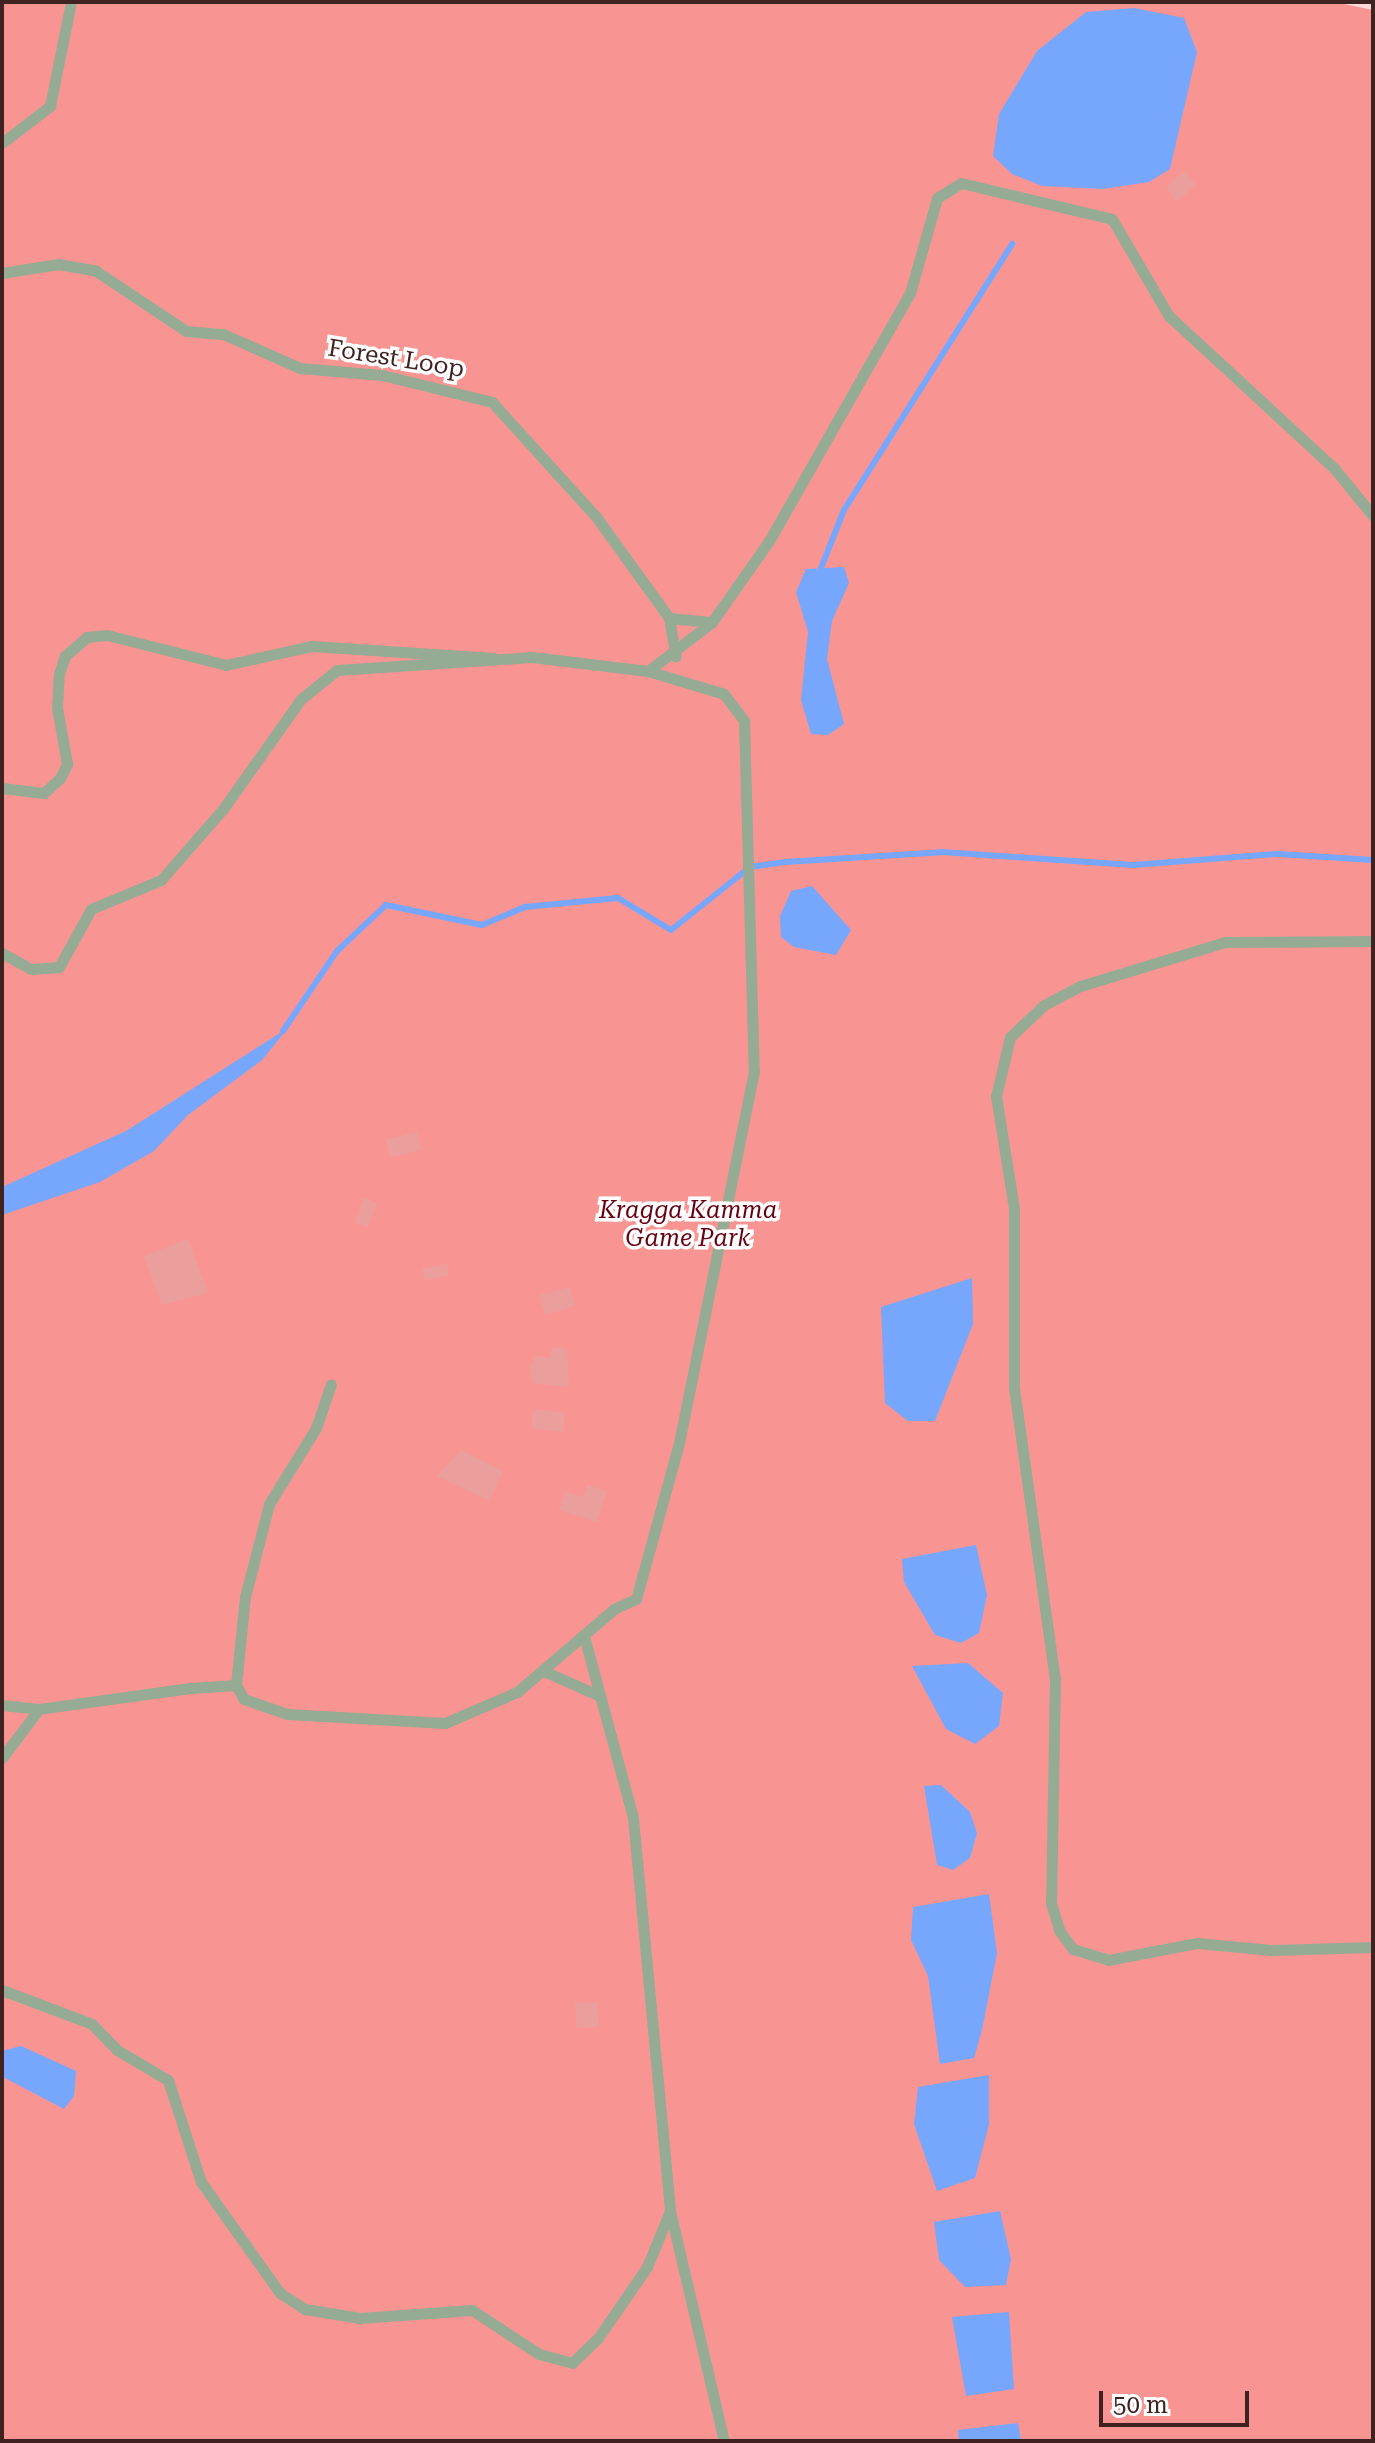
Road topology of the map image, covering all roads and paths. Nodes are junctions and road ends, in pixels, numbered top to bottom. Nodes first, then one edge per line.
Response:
1 (71, 2) edge
2 (2, 143) edge
3 (2, 273) edge
4 (1373, 516) edge
5 (669, 618) junction
6 (712, 622) junction
7 (334, 650) junction
8 (676, 656) junction
9 (494, 658) junction
10 (337, 670) junction
11 (648, 671) junction
12 (2, 788) edge
13 (1373, 941) edge
14 (2, 953) edge
15 (331, 1384) dead end
16 (584, 1636) junction
17 (546, 1672) junction
18 (236, 1685) junction
19 (600, 1696) junction
20 (2, 1705) edge
21 (39, 1709) junction
22 (2, 1758) edge
23 (1373, 1947) edge
24 (2, 1990) edge
25 (670, 2211) junction
26 (724, 2441) edge

1 - 2 lane
3 - 5 lane, Forest Loop
4 - 6 lane
5 - 6 lane
5 - 8 lane, Forest Loop
6 - 8 lane
7 - 9 lane
7 - 10 lane
7 - 12 lane
8 - 11 lane
9 - 10 lane
9 - 11 lane
10 - 14 lane
11 - 16 lane
13 - 23 lane
15 - 18 lane
16 - 17 lane
16 - 19 lane
17 - 18 lane
17 - 19 lane
18 - 21 lane
19 - 25 lane
20 - 21 lane
21 - 22 lane
24 - 25 lane
25 - 26 lane

